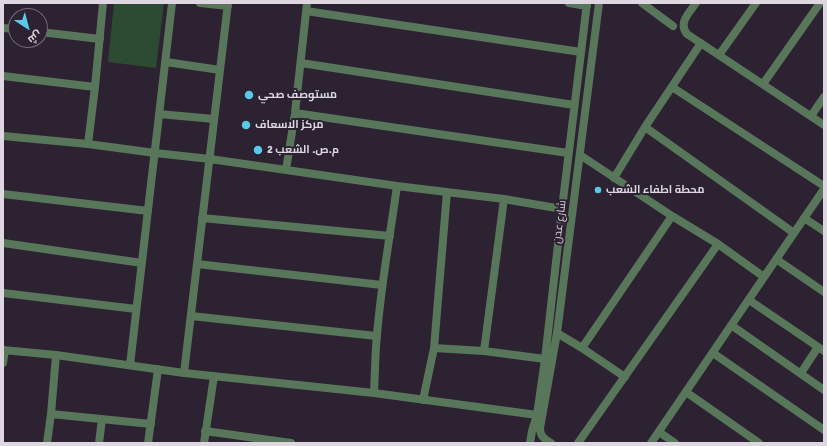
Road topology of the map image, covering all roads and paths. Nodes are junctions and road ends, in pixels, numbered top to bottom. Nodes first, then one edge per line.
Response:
1 (104, 3) edge
2 (172, 3) edge
3 (200, 3) edge
4 (569, 3) edge
5 (599, 3) edge
6 (642, 3) edge
7 (696, 3) edge
8 (756, 3) edge
9 (820, 3) edge
10 (228, 4) edge
11 (587, 4) edge
12 (307, 7) edge
13 (673, 26) dead end
14 (48, 33) edge
15 (100, 39) junction
16 (701, 43) junction
17 (581, 52) junction
18 (718, 55) junction
19 (166, 62) junction
20 (301, 63) junction
21 (220, 70) junction
22 (3, 76) edge
23 (763, 84) junction
24 (95, 87) junction
25 (672, 87) junction
26 (824, 96) edge
27 (574, 105) junction
28 (159, 114) junction
29 (295, 114) junction
30 (811, 116) junction
31 (214, 119) junction
32 (824, 125) edge
33 (645, 127) junction
34 (3, 136) edge
35 (88, 144) junction
36 (155, 153) junction
37 (568, 153) junction
38 (580, 155) junction
39 (210, 159) junction
40 (286, 170) junction
41 (614, 178) junction
42 (397, 186) junction
43 (824, 188) edge
44 (575, 191) junction
45 (447, 192) junction
46 (3, 194) edge
47 (563, 195) junction
48 (504, 199) junction
49 (562, 208) junction
50 (148, 211) junction
51 (672, 216) junction
52 (202, 218) junction
53 (804, 218) junction
54 (824, 231) edge
55 (794, 233) junction
56 (390, 236) junction
57 (3, 243) edge
58 (718, 244) junction
59 (776, 259) junction
60 (142, 262) junction
61 (197, 264) junction
62 (764, 277) junction
63 (382, 285) junction
64 (824, 292) edge
65 (3, 293) edge
66 (749, 300) junction
67 (136, 309) junction
68 (191, 316) junction
69 (731, 325) junction
70 (557, 333) junction
71 (376, 336) junction
72 (434, 348) junction
73 (582, 348) junction
74 (821, 349) edge
75 (4, 350) edge
76 (484, 351) junction
77 (712, 353) junction
78 (56, 355) junction
79 (545, 359) junction
80 (3, 363) edge
81 (130, 365) junction
82 (158, 369) junction
83 (184, 373) junction
84 (800, 373) junction
85 (214, 376) junction
86 (625, 377) junction
87 (824, 390) edge
88 (686, 392) junction
89 (374, 393) junction
90 (423, 400) junction
91 (51, 414) junction
92 (537, 415) junction
93 (102, 419) junction
94 (151, 424) junction
95 (824, 430) edge
96 (205, 431) junction
97 (659, 432) junction
98 (548, 442) edge
99 (47, 443) edge
100 (99, 443) edge
101 (148, 443) edge
102 (204, 443) edge
103 (291, 443) edge
104 (530, 443) edge
105 (578, 443) edge
106 (651, 443) edge
107 (675, 443) edge
108 (759, 443) edge

1 - 15 street
2 - 19 street
3 - 10 street
4 - 11 street
5 - 38 street, شارع عدن
6 - 13 street
7 - 16 street
8 - 18 street
9 - 23 street
10 - 21 street
11 - 17 street, شارع عدن
12 - 17 street
12 - 20 street
14 - 15 street
15 - 24 street
16 - 18 street
16 - 25 street
17 - 27 street, شارع عدن
18 - 23 street
19 - 21 street
19 - 28 street
20 - 27 street
20 - 29 street
21 - 31 street
22 - 24 street
23 - 30 street
24 - 35 street
25 - 33 street
25 - 43 street
26 - 30 street
27 - 37 street, شارع عدن
28 - 31 street
28 - 36 street
29 - 37 street
29 - 40 street
30 - 32 street
31 - 39 street
33 - 41 street
33 - 55 street
34 - 35 street
35 - 36 street
36 - 39 street
36 - 50 street
37 - 47 street, شارع عدن
38 - 41 street
38 - 44 street, شارع عدن
39 - 40 street
39 - 52 street
40 - 42 street
41 - 51 street
42 - 45 street
42 - 56 street
43 - 53 street
44 - 47 street
44 - 70 street, شارع عدن
45 - 48 street
45 - 72 street
46 - 50 street
47 - 49 street, شارع عدن
48 - 49 street
48 - 76 street
49 - 79 street, شارع عدن
50 - 60 street
51 - 58 street
51 - 73 street
52 - 56 street
52 - 61 street
53 - 54 street
53 - 55 street
55 - 59 street
56 - 63 street
57 - 60 street
58 - 62 street
58 - 86 street
59 - 62 street
59 - 64 street
60 - 67 street
61 - 63 street
61 - 68 street
62 - 66 street
63 - 71 street
65 - 67 street
66 - 69 street
66 - 74 street
67 - 81 street
68 - 71 street
68 - 83 street
69 - 77 street
69 - 84 street
70 - 73 street
70 - 98 street, شارع عدن
71 - 89 street
72 - 76 street
72 - 90 street
73 - 86 street
74 - 84 street
75 - 78 street
75 - 80 street
76 - 79 street
77 - 88 street
77 - 95 street
78 - 81 street
78 - 91 street
79 - 92 street, شارع عدن
81 - 82 street
82 - 83 street
82 - 94 street
83 - 85 street
84 - 87 street
85 - 89 street
85 - 96 street
86 - 105 street
88 - 97 street
88 - 108 street
89 - 90 street
90 - 92 street
91 - 93 street
91 - 99 street
92 - 104 street, شارع عدن
93 - 94 street
93 - 100 street
94 - 101 street
96 - 102 street
96 - 103 street
97 - 106 street
97 - 107 street

